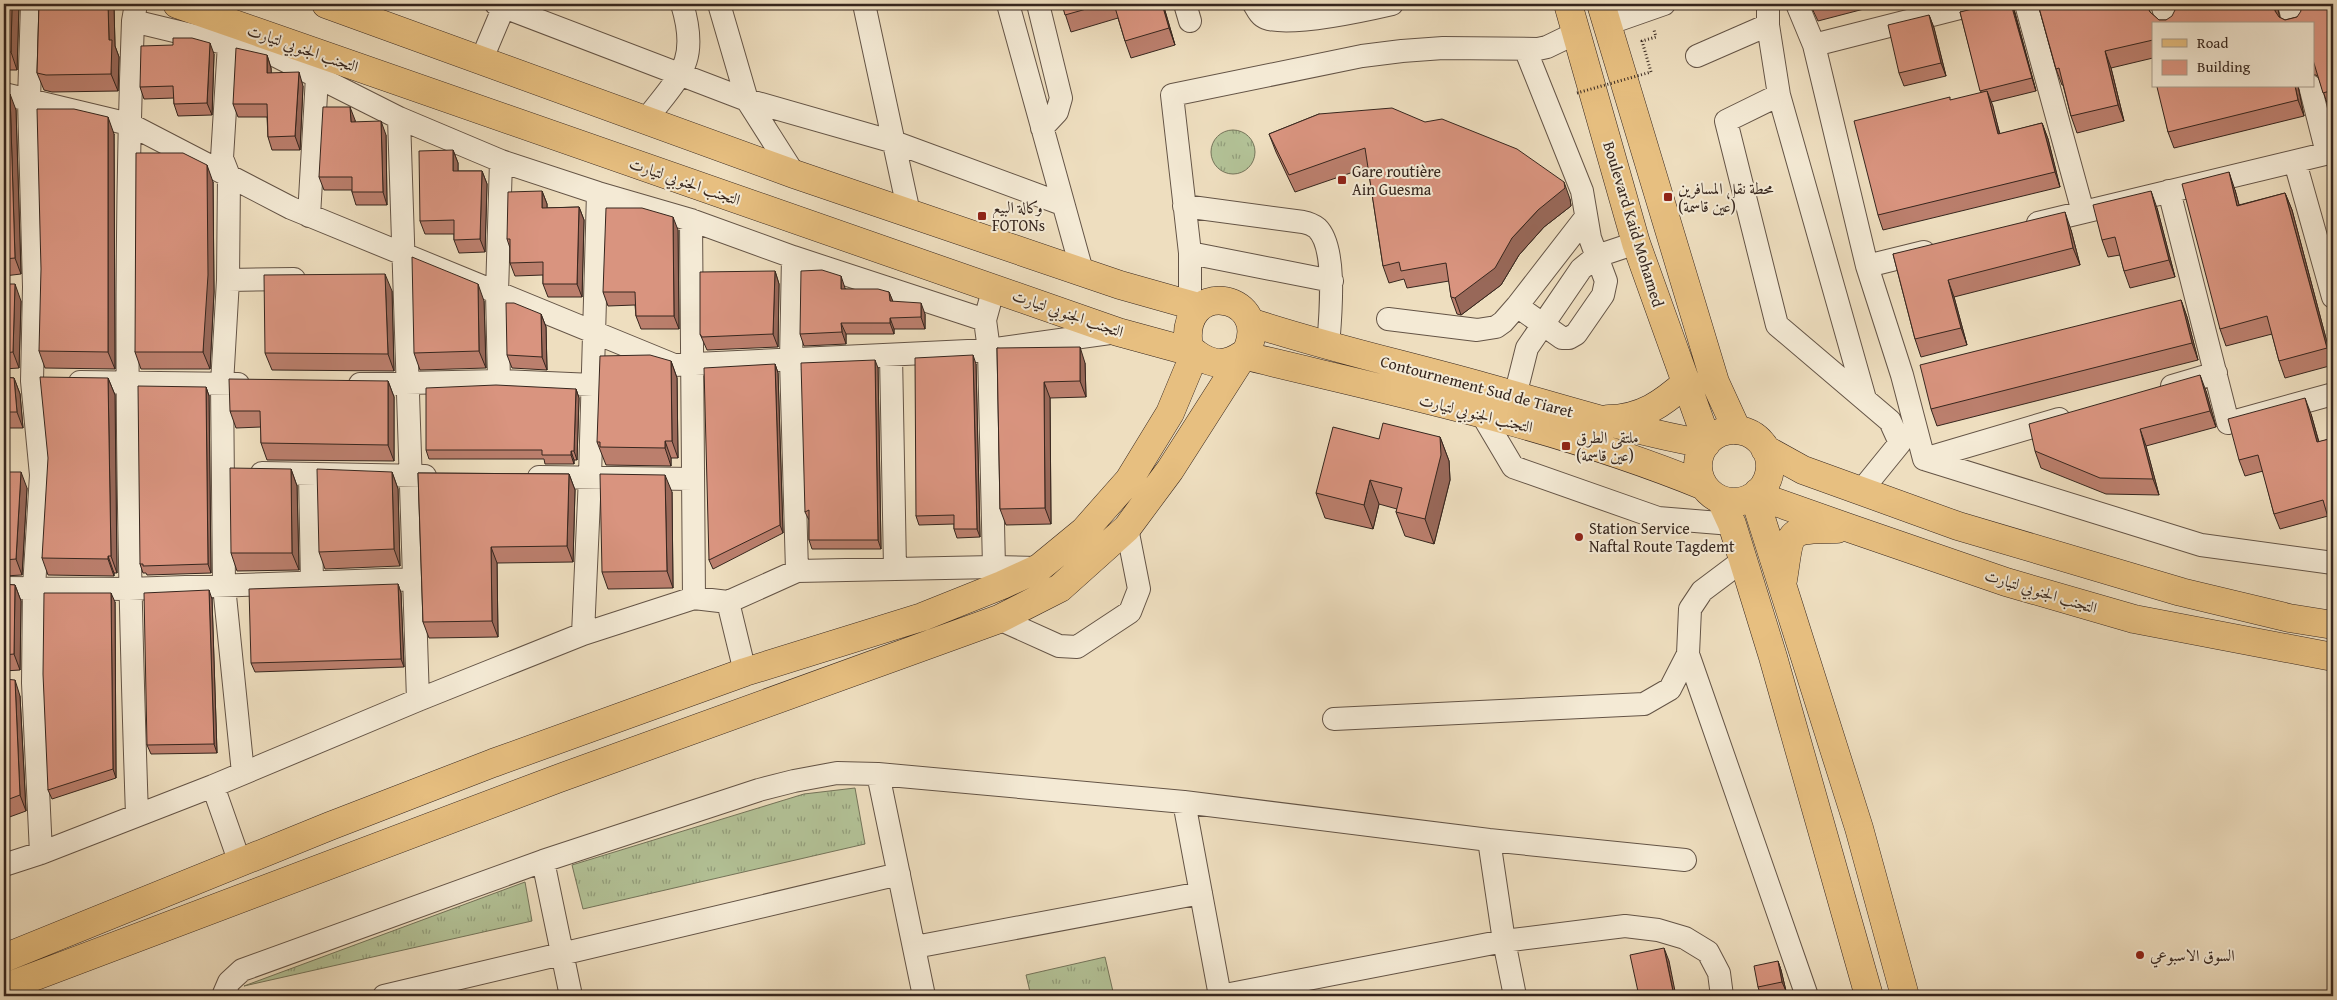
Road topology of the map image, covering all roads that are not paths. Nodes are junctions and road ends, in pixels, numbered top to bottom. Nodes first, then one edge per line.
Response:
1 (32, 4) edge
2 (177, 4) edge
3 (682, 4) edge
4 (719, 4) edge
5 (864, 4) edge
6 (1008, 4) edge
7 (1038, 4) edge
8 (1254, 4) edge
9 (1392, 4) edge
10 (1568, 4) edge
11 (1664, 4) edge
12 (1797, 4) edge
13 (1974, 4) edge
14 (2026, 4) edge
15 (2162, 4) edge
16 (2289, 4) edge
17 (332, 5) edge
18 (501, 5) edge
19 (134, 12) edge
20 (1604, 14) edge
21 (1768, 14) edge
22 (2167, 22) edge
23 (2294, 22) edge
24 (1576, 33) junction
25 (229, 44) junction
26 (1814, 45) junction
27 (1526, 51) junction
28 (1698, 56) dead end
29 (481, 61) junction
30 (680, 75) junction
31 (317, 77) junction
32 (2311, 88) edge
33 (4, 94) edge
34 (1779, 95) junction
35 (29, 100) junction
36 (747, 100) junction
37 (400, 118) junction
38 (645, 121) junction
39 (129, 124) junction
40 (1042, 128) junction
41 (894, 142) junction
42 (2330, 153) edge
43 (501, 161) junction
44 (2295, 162) junction
45 (794, 174) junction
46 (229, 176) junction
47 (2169, 190) junction
48 (598, 193) junction
49 (1062, 204) junction
50 (1184, 206) junction
51 (2083, 212) junction
52 (909, 213) junction
53 (309, 216) junction
54 (1586, 216) junction
55 (692, 220) junction
56 (2017, 228) edge
57 (1636, 242) junction
58 (1942, 247) edge
59 (1190, 253) junction
60 (402, 254) junction
61 (1597, 256) junction
62 (793, 257) junction
63 (1867, 266) junction
64 (1082, 271) junction
65 (316, 279) edge
66 (228, 280) junction
67 (1332, 281) junction
68 (34, 287) junction
69 (994, 287) junction
70 (11, 288) edge
71 (497, 292) junction
72 (2333, 297) edge
73 (1516, 306) junction
74 (1194, 307) junction
75 (1388, 319) dead end
76 (985, 320) junction
77 (1250, 322) junction
78 (1542, 324) junction
79 (594, 332) junction
80 (1118, 332) junction
81 (1328, 347) junction
82 (989, 350) junction
83 (1195, 353) junction
84 (891, 355) junction
85 (1242, 355) junction
86 (791, 360) junction
87 (692, 364) junction
88 (2216, 373) junction
89 (39, 381) junction
90 (499, 381) junction
91 (1687, 382) junction
92 (127, 384) junction
93 (222, 384) junction
94 (261, 384) edge
95 (339, 384) edge
96 (407, 384) junction
97 (593, 385) junction
98 (2150, 392) edge
99 (2333, 394) edge
100 (1515, 396) junction
101 (1865, 400) junction
102 (1481, 413) junction
103 (2075, 414) edge
104 (1602, 420) junction
105 (1737, 430) junction
106 (1707, 442) junction
107 (1765, 448) junction
108 (1924, 459) junction
109 (223, 472) junction
110 (310, 474) junction
111 (410, 476) junction
112 (448, 476) edge
113 (514, 477) edge
114 (590, 477) junction
115 (693, 480) junction
116 (1861, 491) junction
117 (1713, 493) junction
118 (1756, 494) junction
119 (1732, 524) junction
120 (1127, 528) junction
121 (1852, 530) junction
122 (1742, 561) junction
123 (2333, 563) edge
124 (994, 567) junction
125 (895, 568) junction
126 (1039, 568) junction
127 (798, 571) junction
128 (414, 579) junction
129 (312, 583) junction
130 (1782, 584) junction
131 (224, 586) junction
132 (34, 587) junction
133 (4, 588) edge
134 (129, 589) junction
135 (694, 598) junction
136 (728, 602) junction
137 (999, 619) junction
138 (2333, 625) edge
139 (583, 634) junction
140 (1688, 654) junction
141 (2333, 657) edge
142 (745, 672) junction
143 (418, 700) junction
144 (1334, 719) dead end
145 (243, 773) junction
146 (878, 774) junction
147 (213, 786) junction
148 (1184, 802) junction
149 (137, 815) junction
150 (1488, 840) junction
151 (41, 853) junction
152 (1685, 860) dead end
153 (543, 861) junction
154 (240, 863) junction
155 (4, 866) edge
156 (899, 874) junction
157 (1201, 893) junction
158 (1504, 942) junction
159 (915, 947) junction
160 (562, 954) junction
161 (4, 958) edge
162 (4, 988) edge
163 (223, 996) edge
164 (384, 996) edge
165 (571, 996) edge
166 (924, 996) edge
167 (1220, 996) edge
168 (1515, 996) edge
169 (1722, 996) edge
170 (1807, 996) edge
171 (1869, 996) edge
172 (1905, 996) edge

1 - 35 street
2 - 69 main road, التجنب الجنوبي لتيارت
3 - 30 street
4 - 36 street
5 - 41 street
6 - 40 street
7 - 40 street
8 - 9 street
10 - 24 main road, Boulevard Kaid Mohamed
11 - 20 street
12 - 26 street
13 - 26 street
14 - 51 street
15 - 22 street
16 - 23 street
17 - 29 main road
18 - 29 street
18 - 30 street
19 - 25 street
19 - 39 street
20 - 105 main road, Boulevard Kaid Mohamed
21 - 28 street
21 - 34 street
24 - 27 street
24 - 57 main road, Boulevard Kaid Mohamed
25 - 31 street
25 - 46 street
26 - 63 street
27 - 50 street
27 - 54 street
29 - 38 main road
30 - 36 street
30 - 38 street
31 - 37 street
31 - 53 street
32 - 42 street
33 - 35 street
34 - 101 street
34 - 101 street
35 - 39 street
35 - 68 street
36 - 41 street
36 - 45 street
37 - 43 street
37 - 60 street
38 - 45 main road
39 - 46 street
39 - 92 street
40 - 49 street
41 - 49 street
41 - 52 street
42 - 44 street
43 - 48 street
43 - 71 street
44 - 47 street
44 - 72 street
45 - 52 main road
46 - 53 street
46 - 66 street
47 - 51 street
47 - 88 street
48 - 55 street
48 - 79 street
49 - 64 street
50 - 59 street
50 - 67 street
51 - 56 street
52 - 64 main road
53 - 60 street
54 - 61 street
54 - 73 street
55 - 62 street
55 - 87 street
57 - 61 street
57 - 91 main road, Boulevard Kaid Mohamed
58 - 63 street
59 - 67 street
59 - 74 street
60 - 71 street
60 - 96 street
61 - 78 street
61 - 78 street
62 - 76 street
62 - 86 street
63 - 108 street
64 - 74 main road
65 - 66 street
66 - 93 street
67 - 81 street
68 - 70 street
68 - 89 street
69 - 76 street
69 - 80 main road, التجنب الجنوبي لتيارت
71 - 79 street
71 - 90 street
73 - 75 street
73 - 78 street
74 - 77 main road
74 - 83 main road
76 - 82 street
77 - 81 main road, Contournement Sud de Tiaret
77 - 85 main road
78 - 100 street
79 - 87 street
79 - 97 street
80 - 82 street
80 - 83 main road, التجنب الجنوبي لتيارت
81 - 100 main road, Contournement Sud de Tiaret
82 - 84 street
82 - 124 street
83 - 85 main road
83 - 126 main road
84 - 86 street
84 - 125 street
85 - 102 main road, التجنب الجنوبي لتيارت
85 - 120 main road
86 - 87 street
86 - 127 street
87 - 115 street
88 - 98 street
88 - 99 street
89 - 92 street
89 - 132 street
90 - 96 street
90 - 97 street
91 - 104 main road
91 - 106 main road, Boulevard Kaid Mohamed
92 - 93 street
92 - 134 street
93 - 94 street
93 - 109 street
95 - 96 street
96 - 111 street
97 - 114 street
100 - 104 main road, Contournement Sud de Tiaret
101 - 116 street
102 - 117 main road, التجنب الجنوبي لتيارت
102 - 119 street
103 - 108 street
104 - 106 main road, Contournement Sud de Tiaret
105 - 106 main road
105 - 107 main road
106 - 117 main road
107 - 116 main road
107 - 118 main road
108 - 123 street
109 - 110 street
109 - 131 street
110 - 111 street
110 - 129 street
111 - 112 street
111 - 128 street
113 - 114 street
114 - 115 street
114 - 139 street
115 - 135 street
116 - 138 main road
117 - 118 main road
117 - 119 main road
118 - 121 main road, التجنب الجنوبي لتيارت
118 - 130 main road
119 - 122 main road
120 - 137 main road
120 - 137 street
121 - 130 main road
121 - 141 main road, التجنب الجنوبي لتيارت
122 - 140 street
122 - 171 main road
124 - 125 street
124 - 126 street
125 - 127 street
126 - 142 main road
127 - 136 street
128 - 129 street
128 - 143 street
129 - 131 street
130 - 172 main road
131 - 134 street
131 - 145 street
132 - 133 street
132 - 134 street
132 - 151 street
134 - 149 street
135 - 136 street
135 - 139 street
136 - 142 street
137 - 162 main road
139 - 143 street
140 - 144 street
140 - 170 street
142 - 154 main road
143 - 145 street
145 - 147 street
146 - 148 street
146 - 153 street
146 - 156 street
147 - 149 street
147 - 154 street
148 - 150 street
148 - 157 street
149 - 151 street
150 - 152 street
150 - 158 street
151 - 155 street
153 - 160 street
153 - 163 street
154 - 161 main road
156 - 159 street
156 - 160 street
157 - 159 street
157 - 167 street
158 - 167 street
158 - 168 street
158 - 169 street
159 - 166 street
160 - 164 street
160 - 165 street

